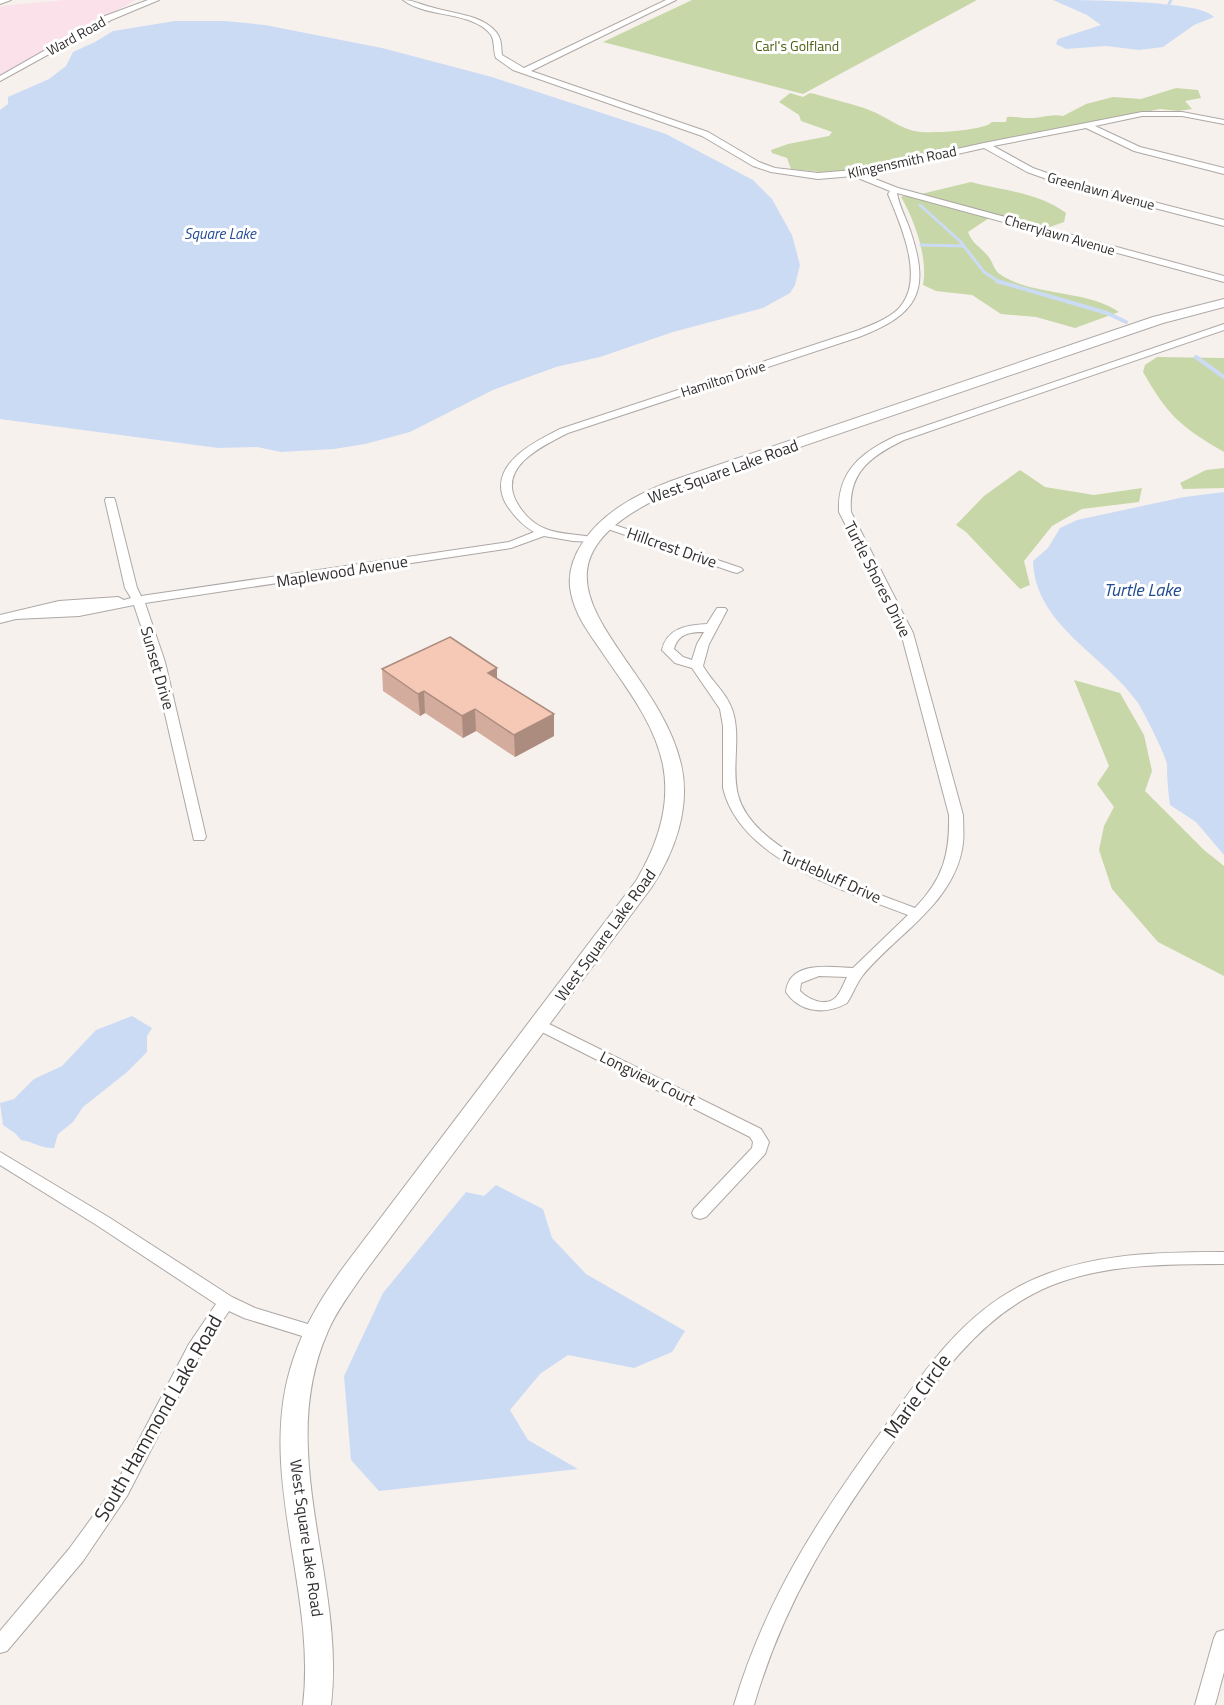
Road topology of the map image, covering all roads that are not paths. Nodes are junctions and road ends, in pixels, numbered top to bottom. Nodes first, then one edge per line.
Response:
1 (0, 0) edge
2 (4, 0) edge
3 (155, 0) edge
4 (407, 0) edge
5 (672, 0) edge
6 (524, 71) junction
7 (0, 79) edge
8 (1224, 122) edge
9 (1088, 125) junction
10 (984, 145) junction
11 (1224, 171) edge
12 (856, 174) junction
13 (895, 190) junction
14 (1224, 223) edge
15 (1224, 279) edge
16 (1224, 303) edge
17 (1224, 327) edge
18 (110, 500) dead end
19 (544, 532) junction
20 (599, 533) junction
21 (737, 570) dead end
22 (138, 600) junction
23 (721, 610) dead end
24 (0, 619) edge
25 (710, 628) junction
26 (697, 666) junction
27 (200, 837) dead end
28 (916, 913) junction
29 (857, 972) dead end
30 (539, 1024) junction
31 (0, 1158) edge
32 (700, 1213) dead end
33 (1224, 1258) edge
34 (226, 1302) junction
35 (315, 1333) junction
36 (1224, 1638) edge
37 (0, 1645) edge
38 (317, 1705) edge
39 (744, 1705) edge
40 (1205, 1705) edge

1 - 2 highway
3 - 7 street, Ward Road
4 - 6 street, Klingensmith Road
5 - 6 street
6 - 12 street, Klingensmith Road
8 - 9 street, Klingensmith Road
9 - 10 street, Klingensmith Road
9 - 11 street
10 - 12 street, Klingensmith Road
10 - 14 street, Greenlawn Avenue
12 - 13 street
13 - 15 street, Cherrylawn Avenue
13 - 19 street, Hamilton Drive
16 - 20 street, West Square Lake Road
17 - 28 street, Turtle Shores Drive
18 - 22 street, Sunset Drive
19 - 20 street, Hamilton Drive
19 - 22 street, Maplewood Avenue
20 - 21 street, Hillcrest Drive
20 - 30 street, West Square Lake Road
22 - 24 street, Maplewood Avenue
22 - 27 street, Sunset Drive
23 - 25 street
25 - 26 street
25 - 26 street, Turtlebluff Drive
26 - 28 street, Turtlebluff Drive
28 - 29 street, Turtle Shores Drive
30 - 32 street, Longview Court
30 - 35 street, West Square Lake Road
31 - 34 street
33 - 39 street, Marie Circle
34 - 35 street
34 - 37 street, South Hammond Lake Road
35 - 38 street, West Square Lake Road
36 - 40 street

